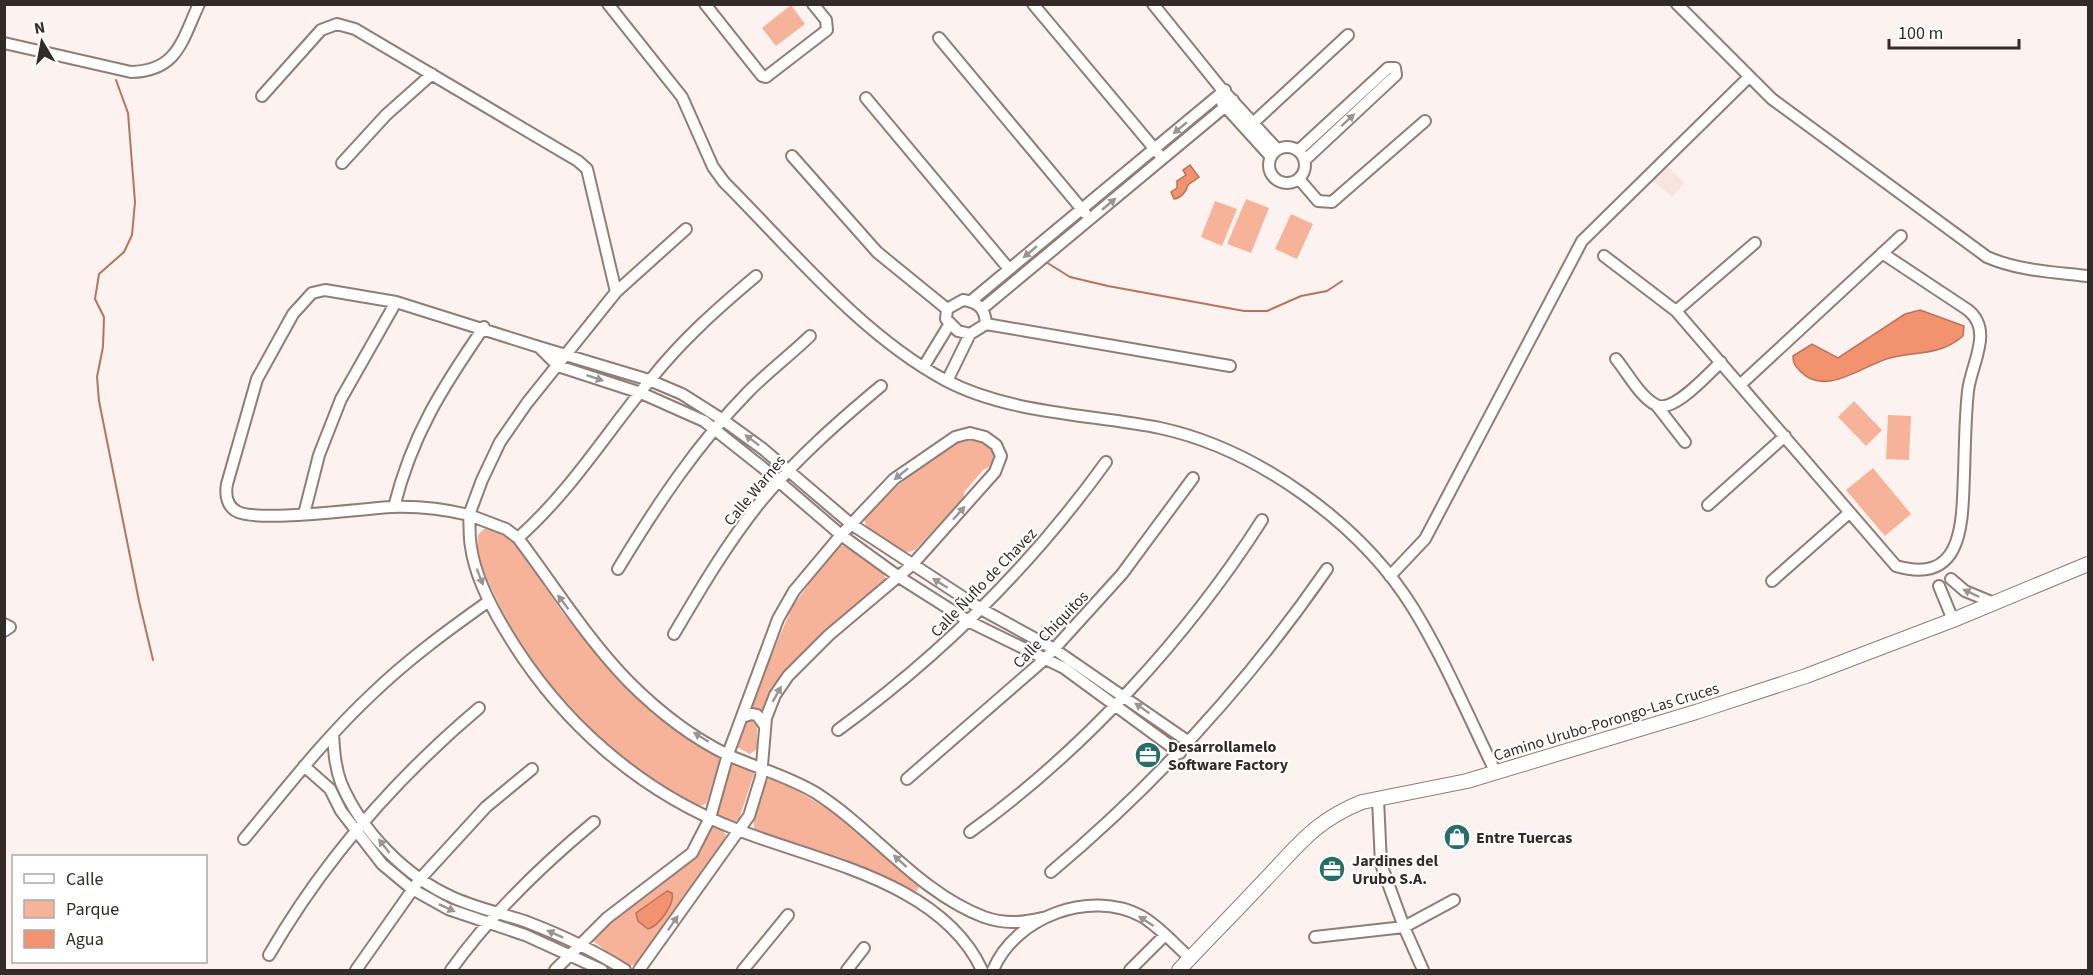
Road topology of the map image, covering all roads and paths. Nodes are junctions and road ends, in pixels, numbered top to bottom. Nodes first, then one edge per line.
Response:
1 (199, 4) edge
2 (608, 4) edge
3 (705, 4) edge
4 (813, 4) edge
5 (1033, 4) edge
6 (1153, 4) edge
7 (1677, 4) edge
8 (1348, 35) dead end
9 (939, 38) dead end
10 (4, 43) edge
11 (16, 46) junction
12 (4, 51) edge
13 (432, 74) junction
14 (1749, 77) junction
15 (1220, 91) junction
16 (262, 96) dead end
17 (866, 98) dead end
18 (1229, 103) junction
19 (1425, 121) dead end
20 (1253, 123) junction
21 (1155, 149) junction
22 (1274, 153) junction
23 (1302, 155) junction
24 (792, 156) dead end
25 (1163, 159) junction
26 (342, 163) dead end
27 (1299, 179) junction
28 (1082, 209) junction
29 (1090, 219) junction
30 (686, 229) dead end
31 (1901, 236) dead end
32 (1755, 243) dead end
33 (1882, 253) junction
34 (1604, 256) dead end
35 (1010, 269) junction
36 (756, 276) dead end
37 (2088, 276) edge
38 (616, 292) junction
39 (971, 301) junction
40 (396, 302) junction
41 (983, 308) junction
42 (947, 309) junction
43 (1676, 311) junction
44 (986, 324) junction
45 (949, 325) junction
46 (484, 327) junction
47 (970, 334) junction
48 (810, 336) dead end
49 (539, 346) junction
50 (567, 354) junction
51 (1616, 358) dead end
52 (1721, 362) junction
53 (558, 366) junction
54 (924, 366) junction
55 (1230, 366) dead end
56 (650, 380) junction
57 (947, 381) junction
58 (1740, 385) junction
59 (881, 386) dead end
60 (640, 393) junction
61 (1657, 406) junction
62 (1670, 406) junction
63 (1665, 418) junction
64 (723, 420) junction
65 (716, 429) junction
66 (1785, 436) junction
67 (1685, 442) dead end
68 (1106, 462) dead end
69 (788, 472) junction
70 (1193, 478) dead end
71 (779, 482) junction
72 (1708, 505) dead end
73 (394, 507) junction
74 (1849, 513) junction
75 (304, 514) junction
76 (469, 515) junction
77 (1262, 520) dead end
78 (851, 524) junction
79 (841, 535) junction
80 (518, 538) junction
81 (1943, 560) junction
82 (2088, 564) edge
83 (912, 565) junction
84 (1929, 568) junction
85 (618, 569) dead end
86 (1328, 569) dead end
87 (1390, 576) junction
88 (898, 577) junction
89 (1772, 581) dead end
90 (489, 601) junction
91 (1994, 603) junction
92 (981, 609) junction
93 (1953, 620) junction
94 (970, 622) junction
95 (4, 624) edge
96 (4, 631) edge
97 (674, 634) dead end
98 (1054, 649) junction
99 (1045, 659) junction
100 (1124, 696) junction
101 (1114, 705) junction
102 (479, 708) dead end
103 (742, 717) junction
104 (765, 726) junction
105 (838, 730) dead end
106 (333, 734) junction
107 (1189, 742) junction
108 (1180, 753) junction
109 (728, 754) junction
110 (304, 766) junction
111 (762, 767) junction
112 (532, 769) dead end
113 (1496, 773) junction
114 (907, 779) dead end
115 (1378, 799) junction
116 (710, 818) junction
117 (364, 821) junction
118 (594, 822) dead end
119 (356, 831) junction
120 (738, 831) junction
121 (970, 832) dead end
122 (244, 839) dead end
123 (1051, 872) dead end
124 (420, 879) junction
125 (924, 883) junction
126 (412, 889) junction
127 (934, 890) junction
128 (909, 898) junction
129 (1454, 900) dead end
130 (925, 908) junction
131 (499, 913) junction
132 (788, 915) dead end
133 (1041, 918) junction
134 (488, 923) junction
135 (1404, 927) junction
136 (1165, 935) junction
137 (1315, 937) dead end
138 (579, 945) junction
139 (864, 948) dead end
140 (569, 954) junction
141 (269, 955) dead end
142 (1190, 958) junction
143 (356, 970) edge
144 (451, 970) edge
145 (555, 970) edge
146 (602, 970) edge
147 (625, 970) edge
148 (639, 970) edge
149 (743, 970) edge
150 (847, 970) edge
151 (982, 970) edge
152 (993, 970) edge
153 (1130, 970) edge
154 (1179, 970) edge
155 (1423, 970) edge

1 - 11 street
2 - 54 street
3 - 4 street
5 - 21 street
6 - 15 street
7 - 14 street
8 - 20 street
9 - 28 street
10 - 11 street
11 - 12 street
13 - 16 street
13 - 26 street
13 - 38 street
14 - 37 street
14 - 87 street
15 - 18 street
15 -> 21 street
17 - 35 street
18 - 20 street
18 - 22 street
18 - 25 street
19 - 27 street
20 - 22 street
21 - 25 street
21 - 28 street
22 - 23 street
22 - 27 street
23 -> 23 street
23 - 27 street
24 - 42 street
29 -> 25 street
28 - 29 street
28 -> 35 street
29 - 41 street
30 - 38 street
31 - 33 street
32 - 43 street
33 - 58 street
33 - 81 street
34 - 43 street
35 - 39 street
36 - 56 street
38 - 50 street
39 - 41 street
39 - 42 street
40 - 46 street
40 - 75 street
40 - 75 street
41 - 44 street
42 - 45 street
43 - 52 street
44 - 47 street
44 - 55 street
45 - 47 street
45 - 54 street
46 - 49 street
46 - 73 street
47 - 57 street
48 - 64 street
49 - 50 street
49 - 53 street
50 - 53 street
50 - 56 street
51 - 61 street
52 - 58 street
52 - 62 street
53 -> 60 street
53 - 76 street
54 - 57 street
56 - 60 street
56 - 64 street
57 - 87 street
58 - 66 street
59 - 69 street, Calle Warnes
60 - 65 street
60 - 80 street
61 - 62 street
61 - 63 street
62 - 63 street
63 - 67 street
64 - 65 street
69 -> 64 street
65 - 71 street
65 - 85 street
66 - 72 street
66 - 74 street
68 - 92 street, Calle Ñuflo de Chavez
69 - 71 street, Calle Warnes
69 - 78 street
70 - 98 street, Calle Chiquitos
71 - 79 street
71 - 97 street, Calle Warnes
73 - 75 street
73 - 76 street
74 - 84 street
74 - 89 street
76 - 80 street
76 -> 90 street
77 - 100 street
78 - 79 street
78 - 83 street
83 -> 78 street
79 - 88 street
79 - 103 street
109 -> 80 street
81 - 84 street
91 -> 81 street
82 - 91 main road, Camino Urubo-Porongo-Las Cruces
83 - 88 street
92 -> 83 street
84 - 93 street
86 - 107 street
87 - 113 street
88 - 94 street
104 -> 88 street
90 - 106 street
90 - 116 street
91 - 93 main road, Camino Urubo-Porongo-Las Cruces
92 - 94 street, Calle Ñuflo de Chavez
92 - 98 street
93 - 113 main road, Camino Urubo-Porongo-Las Cruces
94 - 99 street
94 - 105 street, Calle Ñuflo de Chavez
95 - 96 street
98 - 99 street, Calle Chiquitos
98 - 100 street
99 - 101 street
99 - 114 street, Calle Chiquitos
100 - 101 street
107 -> 100 street
101 - 108 street
101 - 121 street
102 - 117 street
103 - 104 street
103 - 109 street
104 - 111 street
106 - 110 street
106 - 117 street
107 - 108 street
108 - 123 street
109 - 111 street
109 - 116 street
110 - 119 street
110 - 122 street
111 - 120 street
125 -> 111 street
112 - 124 street
113 - 115 main road, Camino Urubo-Porongo-Las Cruces
115 - 135 street
115 - 142 main road, Camino Urubo-Porongo-Las Cruces
116 - 120 street
116 - 138 street
117 - 119 street
124 -> 117 street
118 - 131 street
119 - 126 street
119 - 141 street
120 - 128 street
148 -> 120 street
124 - 126 street
124 - 131 street
125 - 127 street
125 - 128 street
126 -> 134 street
126 - 143 street
127 - 130 street
127 - 133 street
128 - 130 street
129 - 135 street
130 - 151 street
131 - 134 street
138 -> 131 street
132 - 149 street
136 -> 133 street
133 - 152 street
134 - 140 street
134 - 144 street
135 - 137 street
135 - 155 street
136 - 142 street
136 - 153 street
138 - 140 street
138 - 147 street
139 - 150 street
140 - 145 street
140 - 146 street
142 - 154 main road, Camino Urubo-Porongo-Las Cruces

